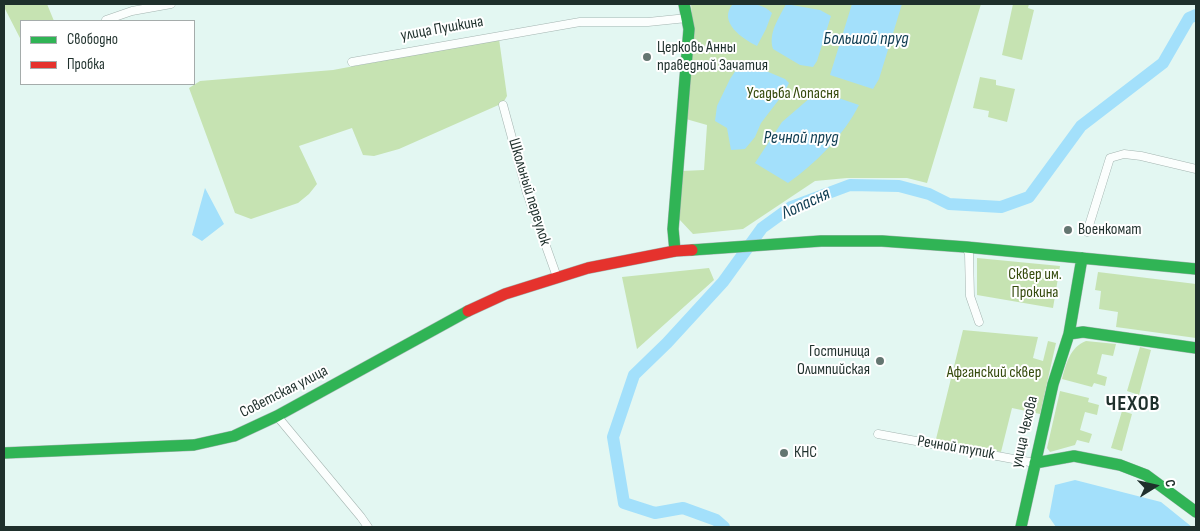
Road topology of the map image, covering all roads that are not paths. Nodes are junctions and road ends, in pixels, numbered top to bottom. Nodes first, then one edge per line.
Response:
1 (171, 4) edge
2 (684, 4) edge
3 (687, 18) junction
4 (106, 20) dead end
5 (352, 62) dead end
6 (503, 105) dead end
7 (1196, 169) edge
8 (1087, 232) dead end
9 (966, 247) junction
10 (675, 251) junction
11 (1082, 258) junction
12 (1196, 269) edge
13 (557, 277) junction
14 (979, 322) dead end
15 (1069, 334) junction
16 (1196, 348) edge
17 (277, 416) junction
18 (878, 434) dead end
19 (4, 453) edge
20 (1034, 463) junction
21 (1196, 512) edge
22 (368, 527) edge
23 (1021, 527) edge

1 - 4 street
2 - 3 main road
3 - 5 street, улица Пушкина
3 - 10 main road
6 - 13 street, Школьный переулок
7 - 8 street
9 - 10 main road, Советская улица
9 - 11 main road, Советская улица
9 - 14 street
10 - 13 main road, Советская улица
11 - 12 main road, Советская улица
11 - 15 main road, улица Чехова
13 - 17 main road, Советская улица
15 - 16 main road
15 - 20 main road, улица Чехова
17 - 19 main road, Советская улица
17 - 22 street
18 - 20 street, Речной тупик
20 - 21 main road
20 - 23 main road, улица Чехова

